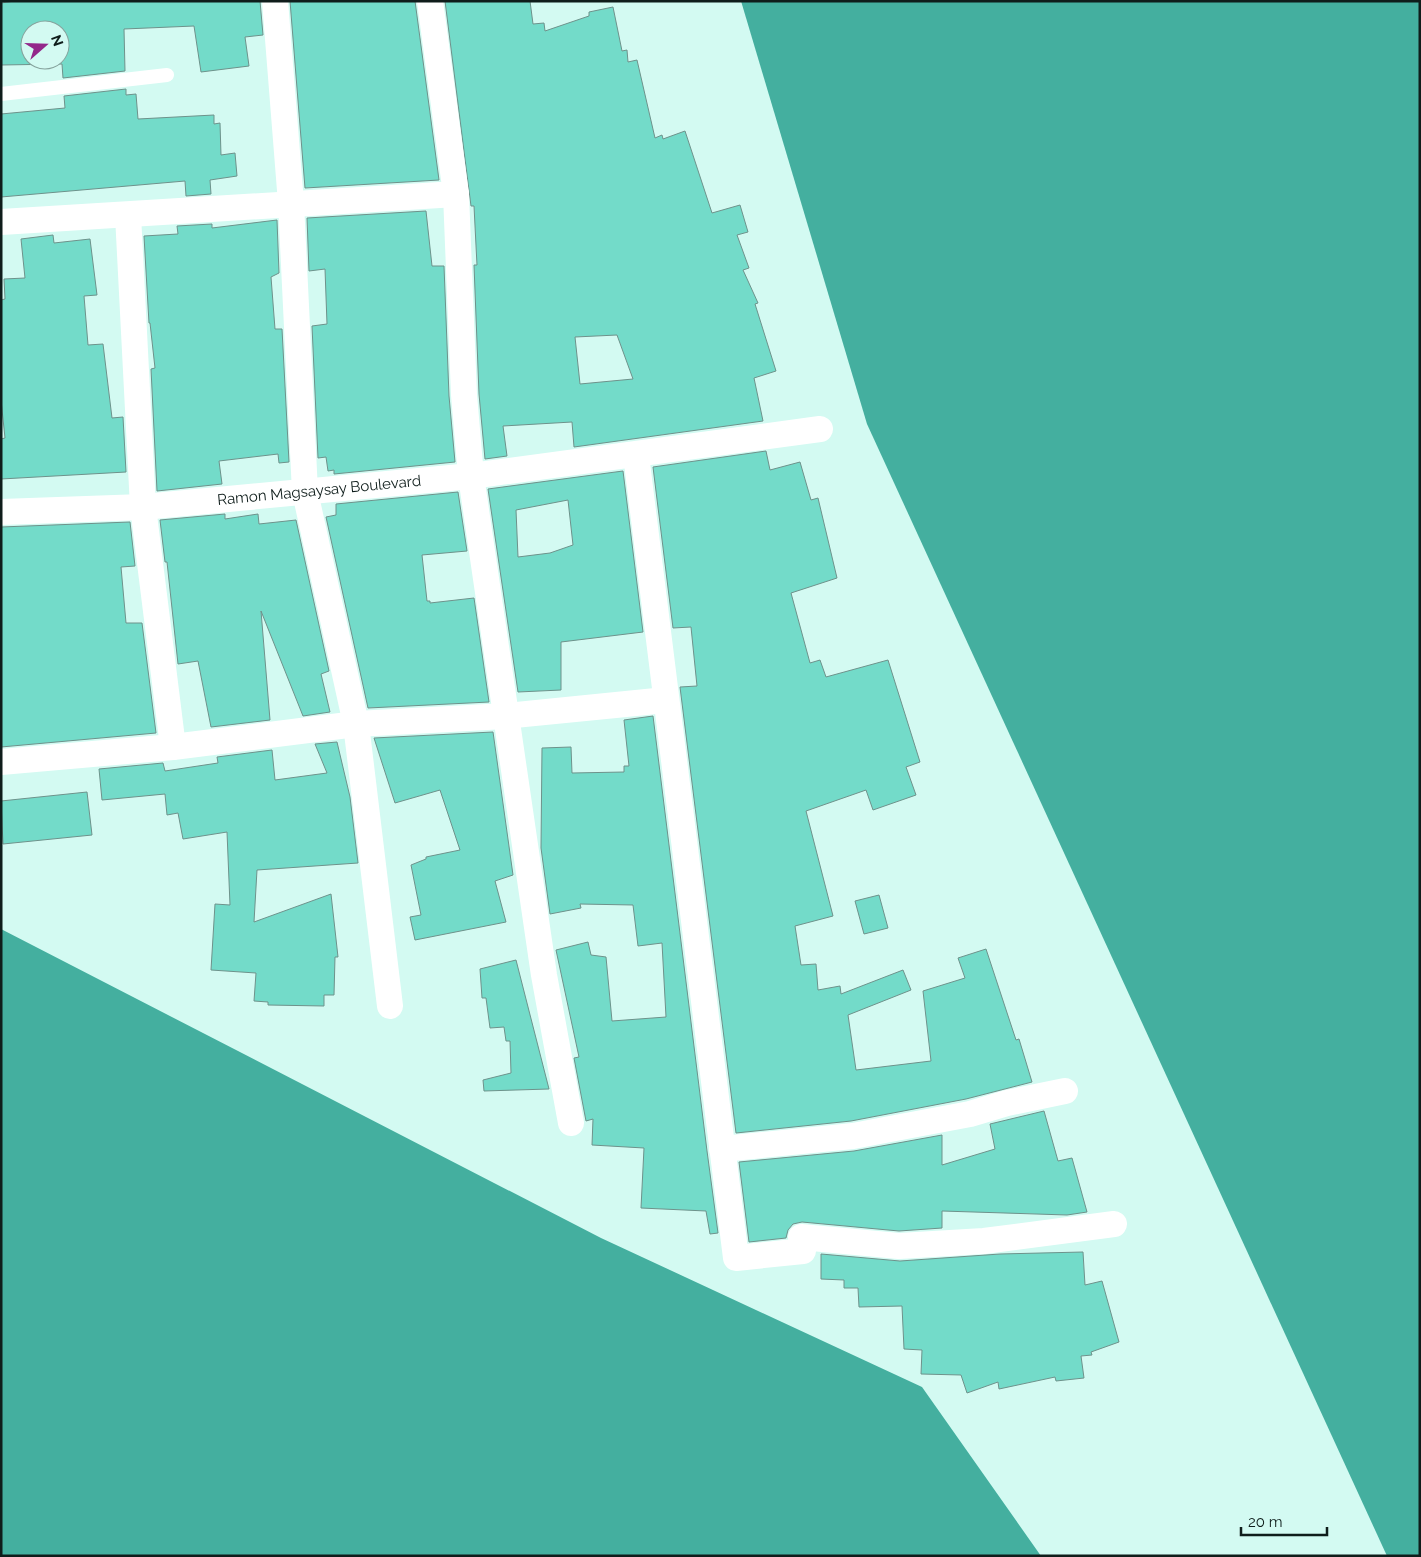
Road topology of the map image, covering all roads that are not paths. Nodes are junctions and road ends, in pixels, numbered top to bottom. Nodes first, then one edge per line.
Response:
1 (275, 1) edge
2 (430, 1) edge
3 (167, 74) dead end
4 (1, 94) edge
5 (456, 194) junction
6 (291, 203) junction
7 (128, 215) junction
8 (1, 222) edge
9 (820, 429) dead end
10 (636, 455) junction
11 (471, 476) junction
12 (305, 492) junction
13 (143, 507) junction
14 (1, 512) edge
15 (666, 700) junction
16 (506, 716) junction
17 (356, 724) junction
18 (173, 746) junction
19 (1, 762) edge
20 (390, 1006) dead end
21 (1065, 1091) dead end
22 (571, 1124) dead end
23 (722, 1149) junction
24 (1114, 1224) dead end

1 - 6 street
2 - 5 street
3 - 4 lane
5 - 6 street
5 - 11 street
6 - 7 street
6 - 12 street
7 - 8 street
7 - 13 street
9 - 10 street, Ramon Magsaysay Boulevard
10 - 11 street, Ramon Magsaysay Boulevard
10 - 15 street
11 - 12 street, Ramon Magsaysay Boulevard
11 - 16 street
12 - 13 street, Ramon Magsaysay Boulevard
12 - 17 street
13 - 14 street, Ramon Magsaysay Boulevard
13 - 18 street
15 - 16 street
15 - 23 street
16 - 17 street
16 - 22 street
17 - 18 street
17 - 20 street
18 - 19 street
21 - 23 street
23 - 24 street

